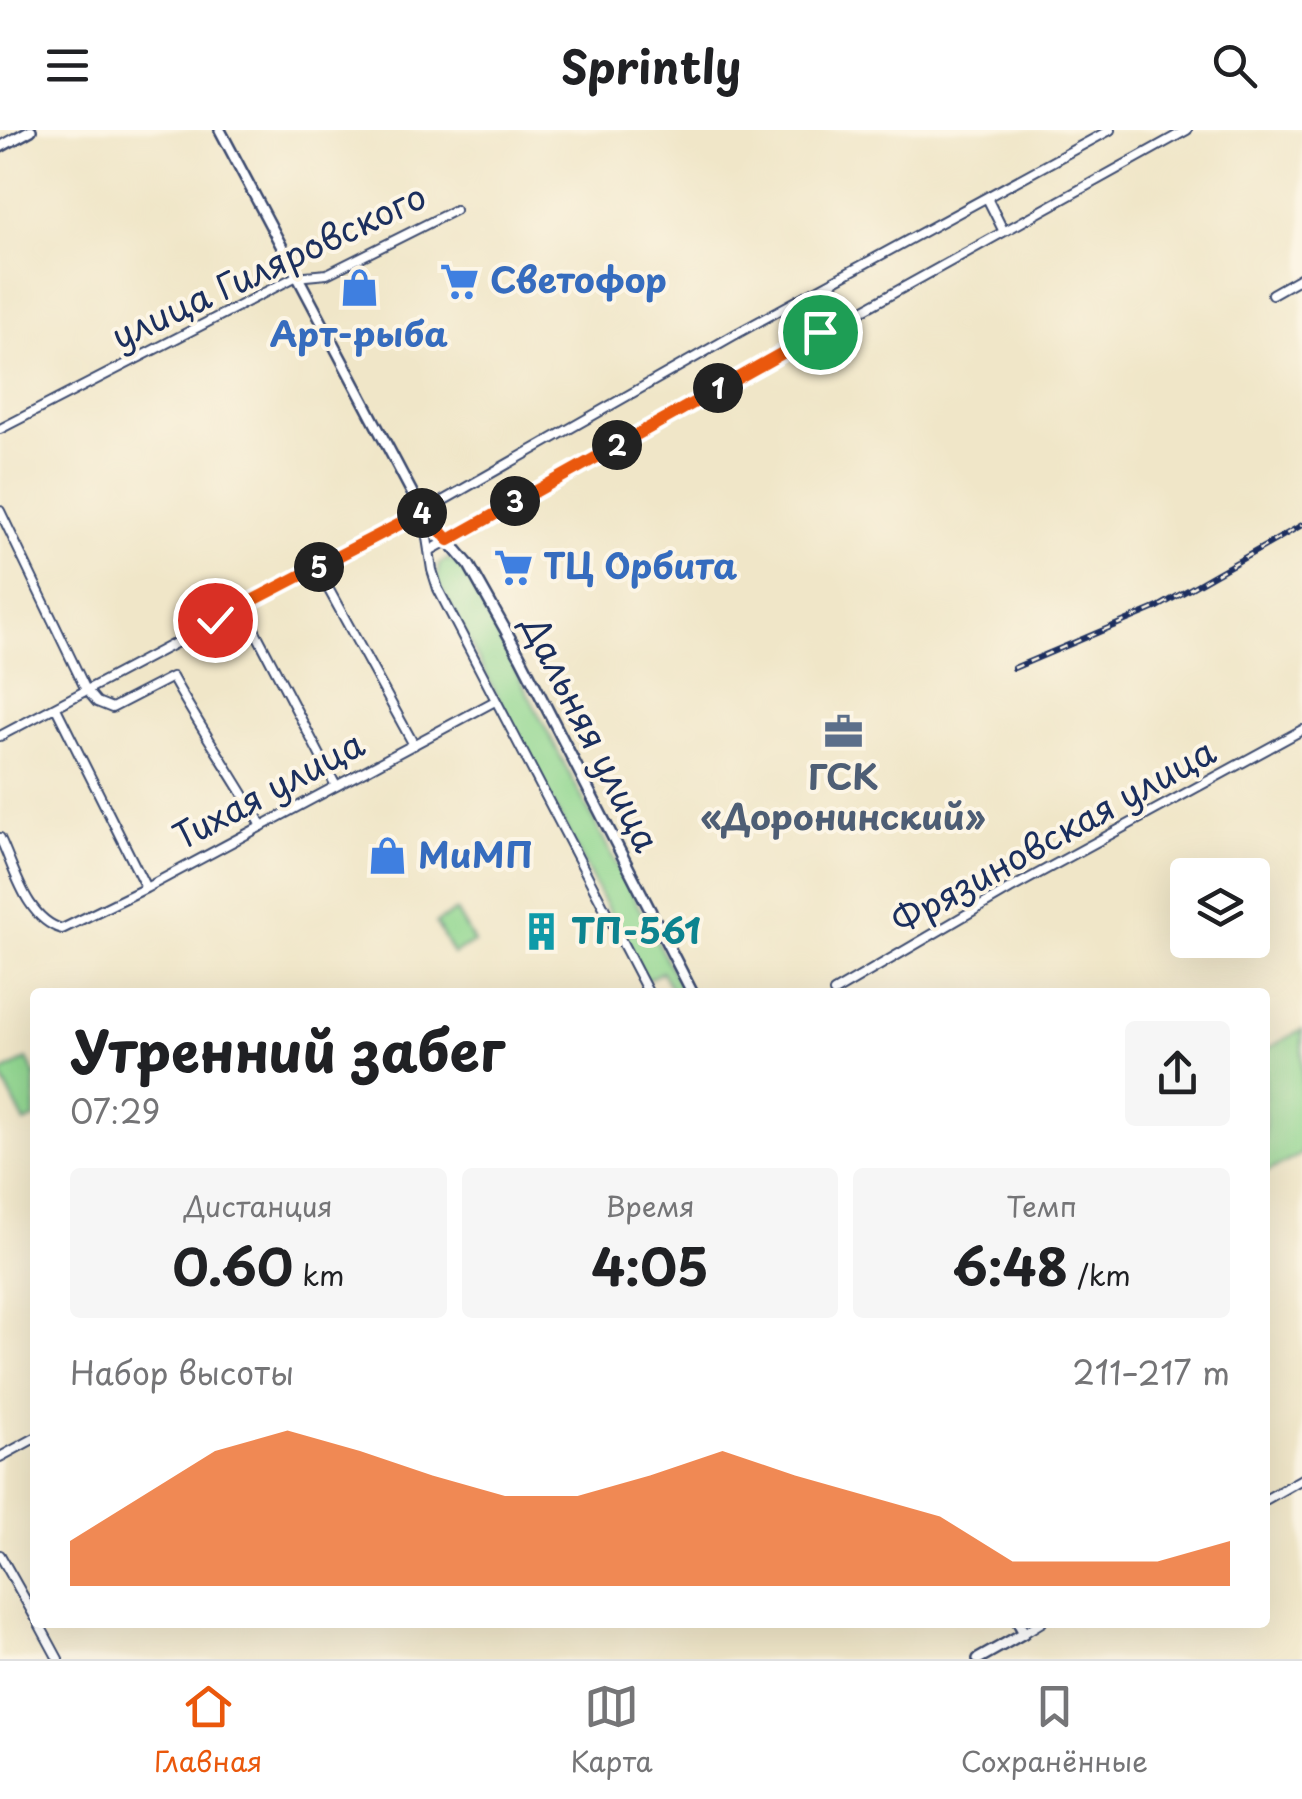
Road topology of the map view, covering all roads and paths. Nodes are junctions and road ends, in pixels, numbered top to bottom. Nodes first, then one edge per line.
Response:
1 (31, 130) edge
2 (220, 130) edge
3 (1110, 130) edge
4 (1187, 130) edge
5 (0, 147) edge
6 (987, 198) junction
7 (455, 210) dead end
8 (1004, 230) junction
9 (296, 277) junction
10 (1302, 277) edge
11 (1272, 294) dead end
12 (0, 429) edge
13 (0, 511) edge
14 (423, 512) junction
15 (449, 540) junction
16 (429, 551) junction
17 (318, 568) junction
18 (242, 606) junction
19 (86, 688) junction
20 (495, 700) junction
21 (56, 708) junction
22 (1302, 730) edge
23 (0, 736) edge
24 (414, 745) junction
25 (336, 786) junction
26 (262, 826) junction
27 (0, 838) edge
28 (146, 888) junction
29 (646, 988) edge
30 (690, 988) edge
31 (841, 988) edge
32 (30, 1441) edge
33 (0, 1458) edge
34 (1302, 1480) edge
35 (1270, 1497) edge
36 (0, 1554) edge
37 (30, 1609) edge
38 (41, 1628) edge
39 (1021, 1628) edge
40 (58, 1659) edge
41 (978, 1659) edge

1 - 5 street
2 - 9 street, Дальняя улица
3 - 6 street
4 - 8 street
6 - 8 street
6 - 14 street
7 - 9 street, улица Гиляровского
8 - 15 street
9 - 12 street, улица Гиляровского
9 - 14 street, Дальняя улица
10 - 11 street
13 - 19 street
14 - 15 street, Дальняя улица
14 - 16 street, Дальняя улица
14 - 17 street
15 - 16 street
15 - 30 street, Дальняя улица
16 - 20 street, Дальняя улица
17 - 18 street
17 - 24 street
18 - 19 street
18 - 25 street
19 - 21 street
19 - 26 street
20 - 24 street, Тихая улица
20 - 29 street, Дальняя улица
21 - 23 street
21 - 28 street
22 - 31 street, Фрязиновская улица
24 - 25 street, Тихая улица
25 - 26 street, Тихая улица
26 - 28 street, Тихая улица
27 - 28 street, Тихая улица
32 - 33 street
34 - 35 street
36 - 37 street
38 - 40 street
39 - 41 street

